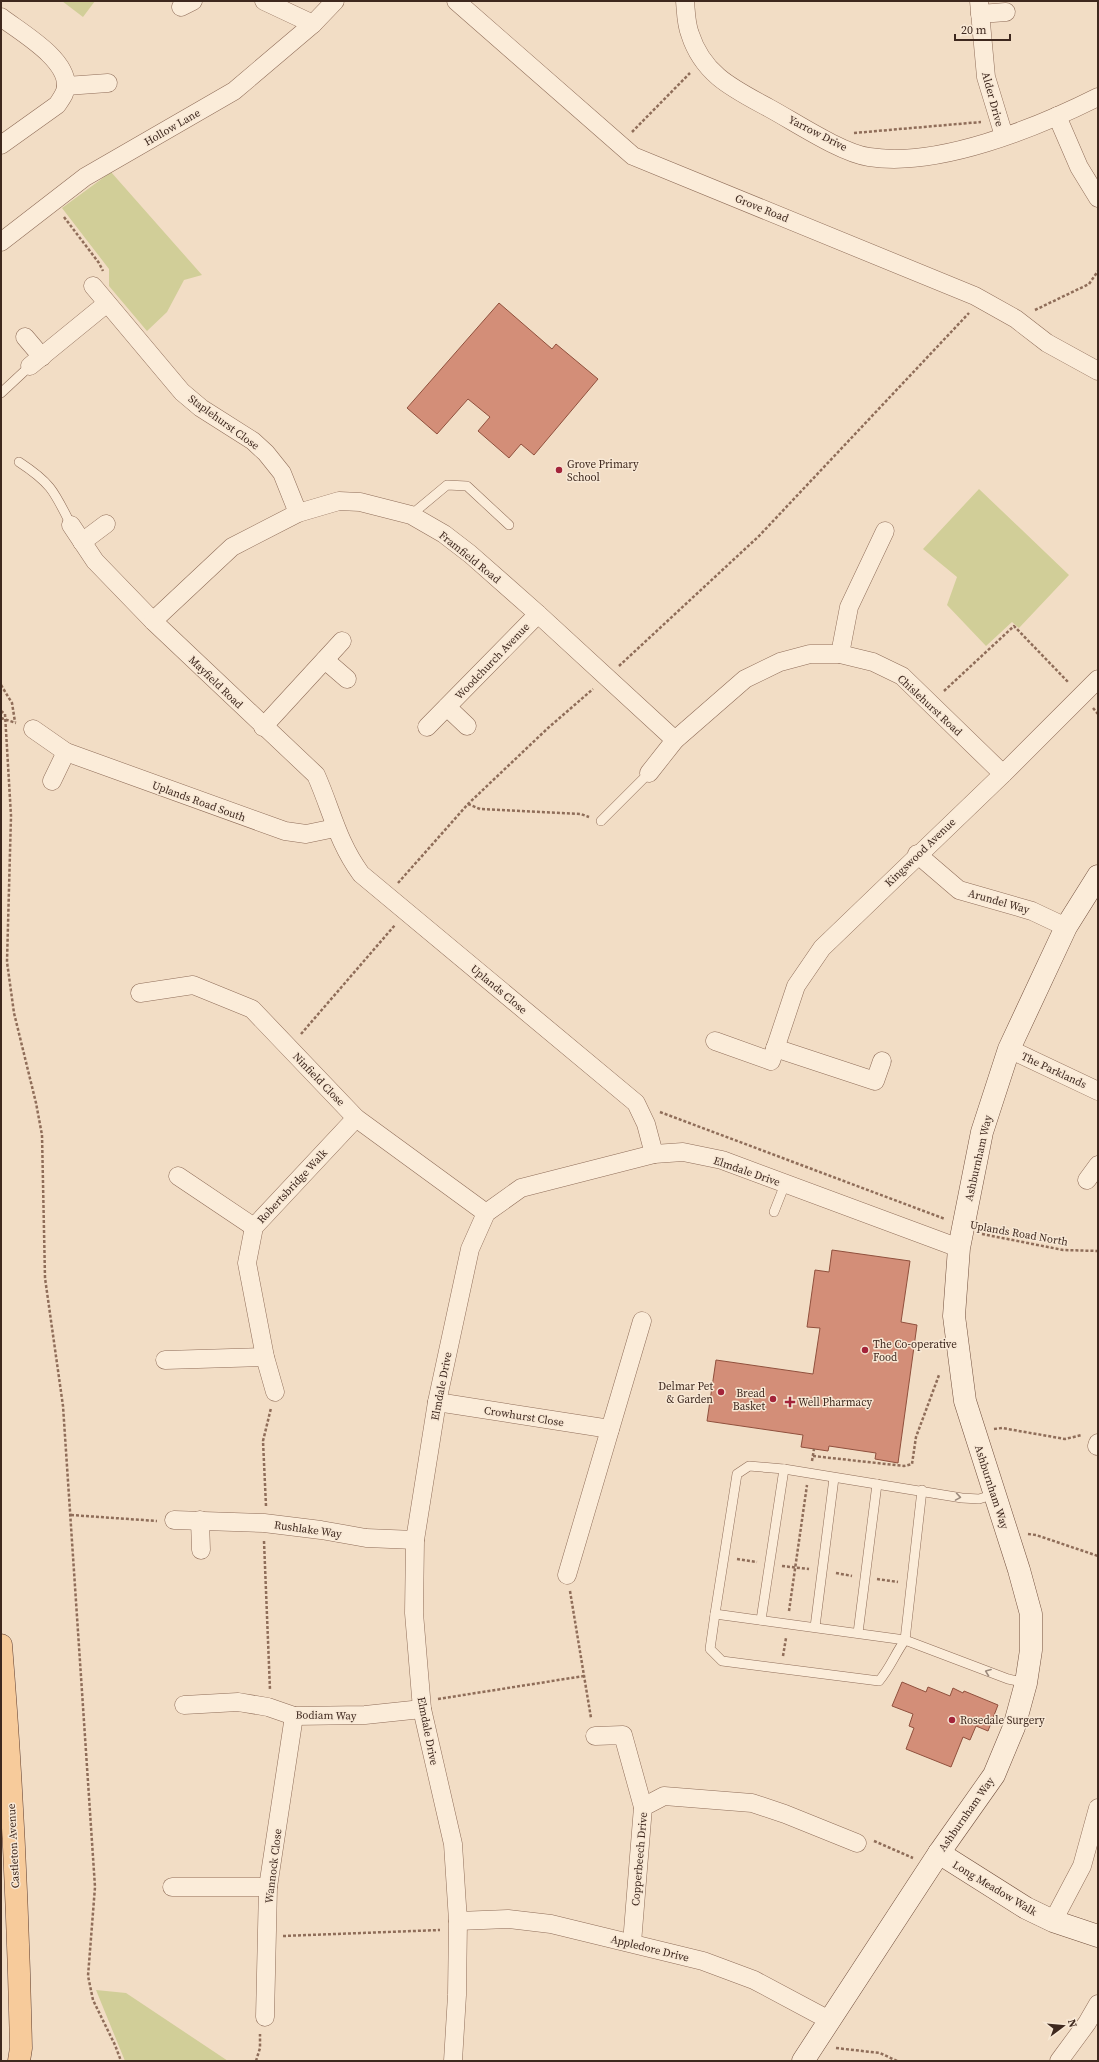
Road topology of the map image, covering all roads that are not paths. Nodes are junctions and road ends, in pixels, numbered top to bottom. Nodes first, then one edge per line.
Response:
1 (264, 1) edge
2 (335, 1) edge
3 (456, 1) edge
4 (685, 1) edge
5 (980, 8) edge
6 (1006, 12) dead end
7 (1, 18) edge
8 (313, 24) junction
9 (108, 82) dead end
10 (66, 86) junction
11 (1098, 97) edge
12 (1057, 116) junction
13 (1000, 128) junction
14 (1, 146) edge
15 (1098, 198) edge
16 (1, 242) edge
17 (93, 286) road end
18 (106, 304) junction
19 (25, 337) dead end
20 (36, 362) junction
21 (1098, 371) edge
22 (1, 393) edge
23 (19, 462) dead end
24 (298, 513) junction
25 (411, 515) junction
26 (106, 524) dead end
27 (70, 525) joint
28 (509, 525) dead end
29 (885, 531) dead end
30 (82, 542) junction
31 (538, 614) junction
32 (153, 620) junction
33 (342, 641) dead end
34 (840, 654) junction
35 (325, 660) junction
36 (347, 679) dead end
37 (1098, 679) edge
38 (447, 707) junction
39 (467, 726) dead end
40 (263, 727) junction
41 (427, 727) dead end
42 (33, 729) dead end
43 (675, 740) junction
44 (66, 752) junction
45 (649, 773) joint
46 (1003, 774) junction
47 (52, 781) dead end
48 (601, 821) road end
49 (336, 828) junction
50 (917, 854) junction
51 (1098, 876) edge
52 (1066, 927) junction
53 (140, 993) dead end
54 (715, 1041) dead end
55 (775, 1048) junction
56 (1010, 1049) junction
57 (882, 1061) dead end
58 (1098, 1091) edge
59 (356, 1118) junction
60 (654, 1154) junction
61 (1098, 1165) edge
62 (178, 1176) dead end
63 (1087, 1180) dead end
64 (785, 1184) junction
65 (774, 1212) dead end
66 (486, 1213) junction
67 (254, 1227) junction
68 (960, 1240) junction
69 (642, 1321) dead end
70 (265, 1357) junction
71 (165, 1360) dead end
72 (275, 1392) road end
73 (437, 1402) junction
74 (610, 1429) junction
75 (784, 1469) junction
76 (834, 1478) junction
77 (877, 1484) junction
78 (922, 1490) junction
79 (994, 1494) junction
80 (174, 1520) road end
81 (200, 1520) junction
82 (415, 1540) junction
83 (201, 1550) dead end
84 (567, 1575) road end
85 (715, 1614) junction
86 (761, 1620) junction
87 (815, 1627) junction
88 (858, 1633) junction
89 (905, 1640) junction
90 (1, 1645) edge
91 (1026, 1683) junction
92 (184, 1705) dead end
93 (422, 1709) junction
94 (294, 1716) junction
95 (594, 1736) road end
96 (643, 1806) junction
97 (1098, 1808) edge
98 (857, 1843) road end
99 (939, 1853) junction
100 (172, 1887) dead end
101 (268, 1887) junction
102 (458, 1921) junction
103 (1053, 1921) junction
104 (1098, 1936) edge
105 (632, 1943) junction
106 (1098, 2004) edge
107 (265, 2017) road end
108 (829, 2020) junction
109 (21, 2057) edge
110 (453, 2061) edge
111 (803, 2061) edge
112 (1059, 2061) edge

1 - 8 street
2 - 8 street, Hollow Lane
3 - 21 street, Grove Road
4 - 13 street, Yarrow Drive
5 - 6 street, Alder Drive
5 - 13 street, Alder Drive
7 - 10 street
8 - 16 street, Hollow Lane
9 - 10 street
10 - 14 street
11 - 12 street, Yarrow Drive
12 - 13 street, Yarrow Drive
12 - 15 street
17 - 18 street, Staplehurst Close
18 - 20 street
18 - 24 street, Staplehurst Close
19 - 20 street
20 - 22 lane
23 - 27 lane
24 - 25 street, Framfield Road
24 - 32 street, Framfield Road
25 - 28 lane
25 - 31 street, Framfield Road
26 - 30 street
27 - 30 street, Mayfield Road
29 - 34 street
30 - 32 street, Mayfield Road
31 - 38 street, Woodchurch Avenue
31 - 43 street, Framfield Road
32 - 40 street, Mayfield Road
33 - 35 street
34 - 43 street, Chislehurst Road
34 - 46 street, Chislehurst Road
35 - 36 street
35 - 40 street
37 - 46 street, Kingswood Avenue
38 - 39 street, Woodchurch Avenue
38 - 41 street, Woodchurch Avenue
40 - 49 street, Mayfield Road
42 - 44 street, Uplands Road South
43 - 45 street, Chislehurst Road
44 - 47 street
44 - 49 street, Uplands Road South
45 - 48 lane
46 - 50 street, Kingswood Avenue
49 - 60 street, Uplands Close
50 - 52 street, Arundel Way
50 - 55 street, Kingswood Avenue
51 - 52 street, Ashburnham Way
52 - 56 street, Ashburnham Way
53 - 59 street, Ninfield Close
54 - 55 street, Kingswood Avenue
55 - 57 street
56 - 58 street, The Parklands
56 - 68 street, Ashburnham Way
59 - 66 street, Ninfield Close
59 - 67 street, Robertsbridge Walk
60 - 64 street, Elmdale Drive
60 - 66 street, Elmdale Drive
61 - 63 street
62 - 67 street
64 - 65 lane
64 - 68 street, Elmdale Drive
66 - 73 street, Elmdale Drive
67 - 70 street, Robertsbridge Walk
68 - 79 street, Ashburnham Way
69 - 74 street
70 - 71 street
70 - 72 street, Robertsbridge Walk
73 - 74 street, Crowhurst Close
73 - 82 street, Elmdale Drive
74 - 84 street
75 - 76 lane
75 - 85 lane
75 - 86 lane
76 - 77 lane
76 - 87 lane
77 - 78 lane
77 - 88 lane
78 -> 79 lane
78 - 89 lane
79 - 91 street, Ashburnham Way
80 - 81 street, Rushlake Way
81 - 82 street, Rushlake Way
81 - 83 street
82 - 93 street, Elmdale Drive
85 - 86 lane
85 - 89 lane
86 - 87 lane
87 - 88 lane
88 - 89 lane
91 -> 89 lane
90 - 109 main road, Castleton Avenue
91 - 99 street, Ashburnham Way
92 - 94 street, Bodiam Way
93 - 94 street, Bodiam Way
93 - 102 street, Elmdale Drive
94 - 101 street, Wannock Close
95 - 96 street
96 - 98 street, Copperbeech Drive
96 - 105 street, Copperbeech Drive
97 - 103 street
99 - 103 street, Long Meadow Walk
99 - 108 street, Ashburnham Way
100 - 101 street
101 - 107 street, Wannock Close
102 - 105 street, Appledore Drive
102 - 110 street, Elmdale Drive
103 - 104 street, Long Meadow Walk
105 - 108 street, Appledore Drive
106 - 112 street
108 - 111 street, Ashburnham Way

